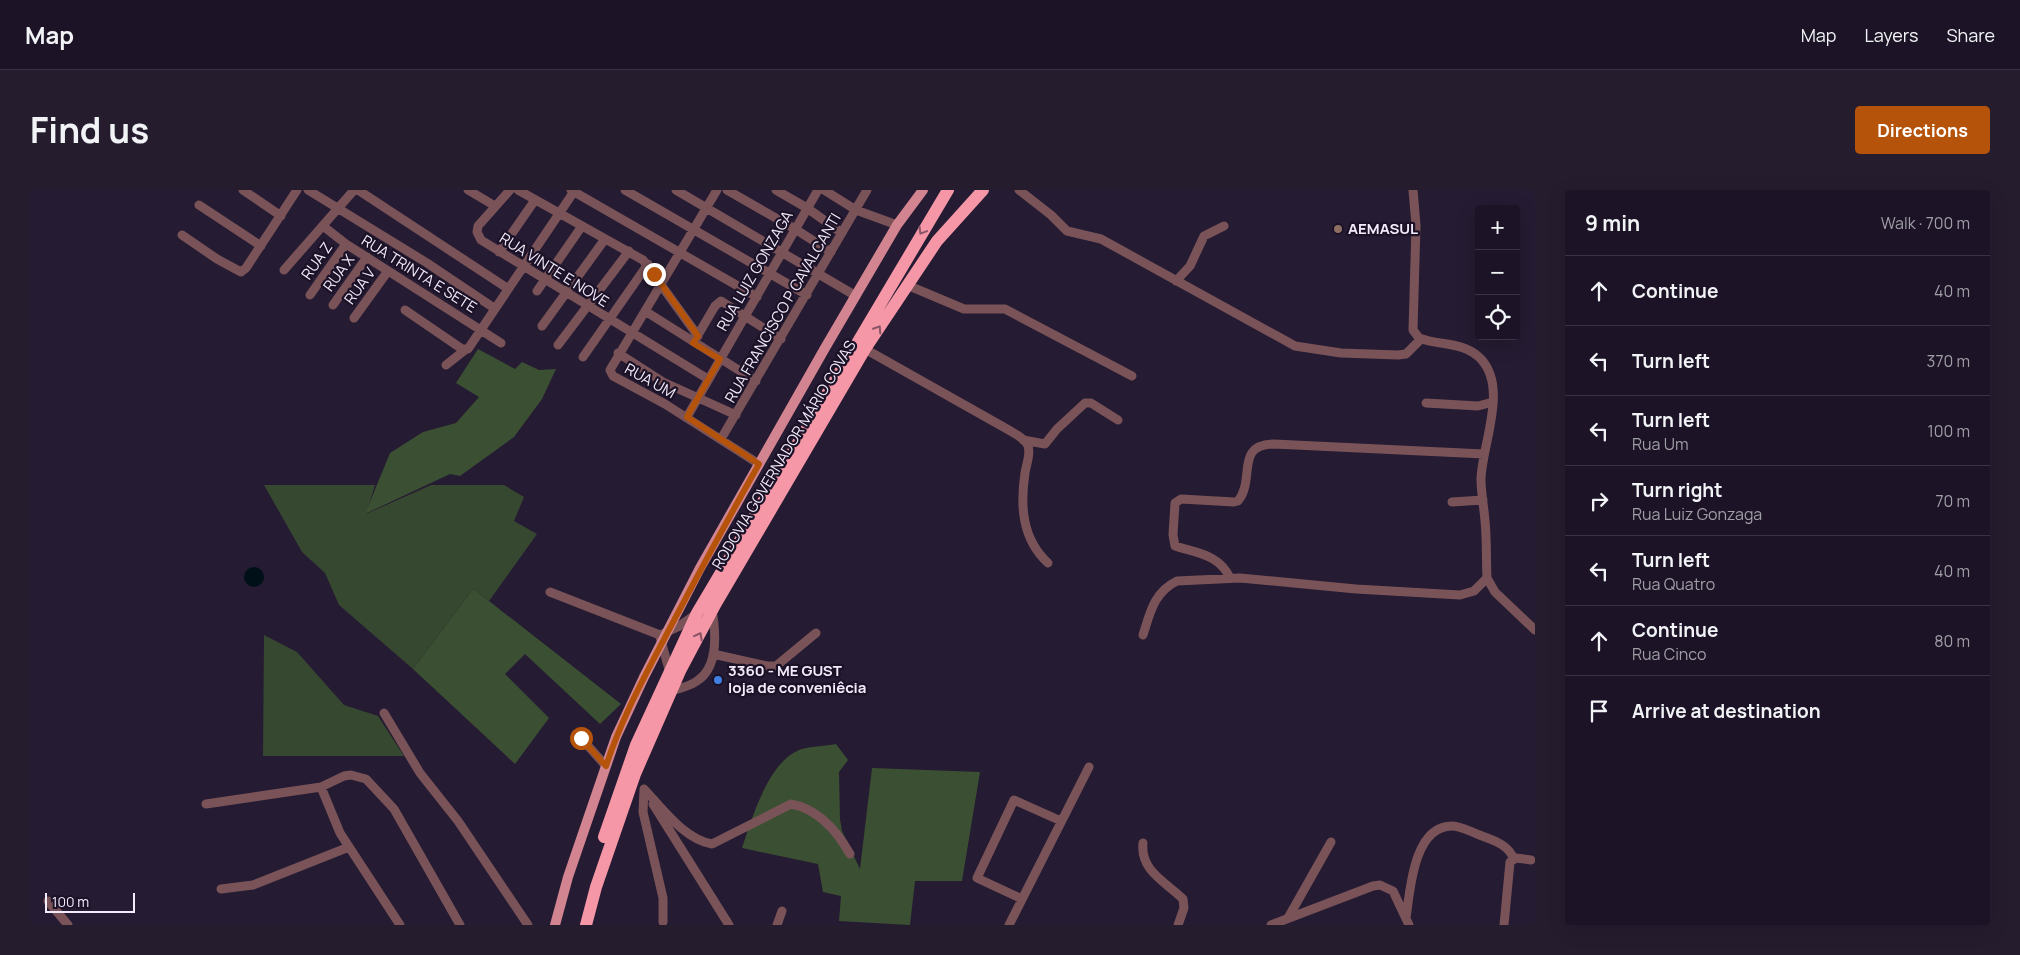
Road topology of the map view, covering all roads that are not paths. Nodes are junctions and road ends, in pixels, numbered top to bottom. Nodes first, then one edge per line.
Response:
1 (243, 190) edge
2 (297, 190) edge
3 (309, 190) edge
4 (354, 190) edge
5 (358, 190) edge
6 (468, 190) edge
7 (510, 190) edge
8 (518, 190) edge
9 (573, 190) edge
10 (625, 190) edge
11 (676, 190) edge
12 (717, 190) edge
13 (727, 190) edge
14 (776, 190) edge
15 (818, 190) edge
16 (824, 190) edge
17 (867, 190) edge
18 (923, 190) edge
19 (948, 190) edge
20 (983, 190) edge
21 (1019, 190) edge
22 (1413, 190) edge
23 (536, 200) junction
24 (199, 205) dead end
25 (495, 206) junction
26 (338, 208) junction
27 (807, 208) junction
28 (706, 209) junction
29 (856, 210) junction
30 (559, 214) junction
31 (280, 216) junction
32 (897, 225) junction
33 (323, 226) junction
34 (582, 226) junction
35 (1224, 226) dead end
36 (795, 229) junction
37 (695, 230) junction
38 (842, 233) junction
39 (182, 235) dead end
40 (605, 239) junction
41 (346, 244) junction
42 (261, 246) junction
43 (629, 251) junction
44 (782, 251) junction
45 (499, 252) junction
46 (831, 252) junction
47 (681, 253) junction
48 (367, 257) junction
49 (648, 264) junction
50 (522, 267) junction
51 (284, 270) dead end
52 (388, 271) junction
53 (819, 273) junction
54 (769, 274) junction
55 (544, 279) junction
56 (1176, 281) junction
57 (660, 285) junction
58 (907, 285) junction
59 (507, 288) junction
60 (537, 291) dead end
61 (567, 292) junction
62 (310, 295) dead end
63 (807, 295) junction
64 (856, 296) junction
65 (757, 297) junction
66 (333, 305) dead end
67 (588, 306) junction
68 (494, 308) junction
69 (405, 310) dead end
70 (646, 311) junction
71 (354, 318) dead end
72 (745, 318) junction
73 (610, 320) junction
74 (542, 326) dead end
75 (480, 329) junction
76 (631, 332) junction
77 (781, 339) junction
78 (1421, 339) junction
79 (696, 340) junction
80 (501, 343) dead end
81 (558, 345) dead end
82 (467, 348) junction
83 (865, 349) junction
84 (618, 353) junction
85 (583, 357) dead end
86 (720, 359) junction
87 (446, 365) dead end
88 (1132, 376) dead end
89 (708, 379) junction
90 (756, 381) junction
91 (697, 398) junction
92 (1493, 402) junction
93 (1426, 403) dead end
94 (736, 415) junction
95 (687, 417) junction
96 (1118, 420) dead end
97 (721, 439) junction
98 (1023, 440) junction
99 (1484, 454) junction
100 (759, 464) junction
101 (1483, 500) junction
102 (1452, 502) dead end
103 (1048, 563) dead end
104 (1230, 578) junction
105 (1487, 578) junction
106 (550, 592) dead end
107 (712, 610) junction
108 (697, 613) junction
109 (1535, 630) edge
110 (816, 633) dead end
111 (1143, 635) dead end
112 (663, 636) junction
113 (713, 654) junction
114 (670, 673) junction
115 (671, 691) junction
116 (384, 714) dead end
117 (581, 738) dead end
118 (606, 766) junction
119 (1089, 767) dead end
120 (634, 774) junction
121 (321, 787) junction
122 (644, 789) junction
123 (206, 804) dead end
124 (1061, 821) junction
125 (1331, 842) dead end
126 (1143, 843) dead end
127 (349, 847) junction
128 (850, 854) dead end
129 (1514, 859) junction
130 (1531, 860) dead end
131 (221, 889) dead end
132 (1022, 899) junction
133 (48, 901) dead end
134 (782, 910) dead end
135 (1288, 918) junction
136 (663, 922) dead end
137 (1408, 922) edge
138 (68, 925) edge
139 (400, 925) edge
140 (460, 925) edge
141 (528, 925) edge
142 (555, 925) edge
143 (578, 925) edge
144 (586, 925) edge
145 (729, 925) edge
146 (777, 925) edge
147 (1009, 925) edge
148 (1178, 925) edge
149 (1271, 925) edge
150 (1504, 925) edge

1 - 31 street
2 - 31 street
3 - 26 street
4 - 26 street
5 - 59 street
6 - 25 street
7 - 25 street
8 - 23 street
9 - 30 street
9 - 47 street
10 - 37 street
11 - 28 street
12 - 28 street
13 - 36 street
14 - 27 street
15 - 27 street, RUA LUIZ GONZAGA
16 - 29 street
17 - 29 street, RUA FRANCISCO P CAVALCANTI
18 - 32 main road
19 -> 108 highway, RODOVIA GOVERNADOR MÁRIO COVAS
20 - 58 highway, RODOVIA GOVERNADOR MÁRIO COVAS
21 - 56 street
22 - 78 street
23 - 30 street
23 - 45 street
24 - 42 street
25 - 45 street, RUA VINTE E NOVE
26 - 33 street
26 - 68 street
27 - 36 street, RUA LUIZ GONZAGA
27 - 38 street
28 - 37 street
28 - 44 street
29 - 32 street
29 - 38 street, RUA FRANCISCO P CAVALCANTI
30 - 34 street
30 - 50 street
31 - 42 street
32 - 64 main road
33 - 41 street, RUA TRINTA E SETE
33 - 51 street
34 - 40 street
34 - 55 street
35 - 56 street
36 - 44 street, RUA LUIZ GONZAGA
36 - 46 street
37 - 47 street
37 - 54 street
38 - 46 street, RUA FRANCISCO P CAVALCANTI
39 - 42 street
40 - 43 street
40 - 61 street
41 - 48 street, RUA TRINTA E SETE
41 - 62 street, RUA Z
43 - 49 street
43 - 67 street
44 - 53 street
44 - 54 street, RUA LUIZ GONZAGA
45 - 50 street, RUA VINTE E NOVE
46 - 53 street, RUA FRANCISCO P CAVALCANTI
47 - 57 street
47 - 65 street
48 - 52 street, RUA TRINTA E SETE
48 - 66 street, RUA X
49 - 57 street
49 - 73 street
50 - 55 street, RUA VINTE E NOVE
50 - 59 street
52 - 71 street, RUA V
52 - 75 street, RUA TRINTA E SETE
53 - 63 street, RUA FRANCISCO P CAVALCANTI
53 - 64 street
54 - 63 street
54 - 65 street, RUA LUIZ GONZAGA
55 - 60 street
55 - 61 street, RUA VINTE E NOVE
56 - 78 street
57 - 70 street
57 - 79 street
83 -> 58 highway, RODOVIA GOVERNADOR MÁRIO COVAS
58 - 88 street
59 - 68 street
61 - 67 street, RUA VINTE E NOVE
61 - 74 street
63 - 77 street, RUA FRANCISCO P CAVALCANTI
64 - 100 main road
65 - 72 street, RUA LUIZ GONZAGA
67 - 73 street, RUA VINTE E NOVE
67 - 81 street
68 - 75 street
69 - 82 street
70 - 76 street
70 - 79 street
72 - 77 street
72 - 79 street
72 - 86 street, RUA LUIZ GONZAGA
73 - 76 street, RUA VINTE E NOVE
73 - 85 street
75 - 80 street, RUA TRINTA E SETE
75 - 82 street
76 - 84 street
76 - 89 street, RUA VINTE E NOVE
77 - 90 street, RUA FRANCISCO P CAVALCANTI
78 - 92 street
79 - 86 street
82 - 87 street
83 - 98 street
83 - 107 highway, RODOVIA GOVERNADOR MÁRIO COVAS
84 - 91 street
84 - 95 street, RUA UM
86 - 89 street, RUA LUIZ GONZAGA
86 - 90 street
89 - 91 street, RUA LUIZ GONZAGA
90 - 94 street, RUA FRANCISCO P CAVALCANTI
91 - 94 street
91 - 95 street, RUA LUIZ GONZAGA
92 - 93 street
92 - 99 street
94 - 97 street, RUA FRANCISCO P CAVALCANTI
95 - 97 street, RUA UM
96 - 98 street
97 - 100 street, RUA UM
98 - 103 street
99 - 101 street
99 - 104 street
100 - 112 main road
101 - 102 street
101 - 105 street
104 - 105 street
104 - 111 street
105 - 109 street
106 - 112 street
107 - 113 street
115 -> 107 highway, RODOVIA GOVERNADOR MÁRIO COVAS
108 - 112 street
108 - 114 highway, RODOVIA GOVERNADOR MÁRIO COVAS
110 - 113 street
112 - 114 street
112 - 118 main road
113 - 115 street
114 - 143 highway, RODOVIA GOVERNADOR MÁRIO COVAS
115 - 120 highway, RODOVIA GOVERNADOR MÁRIO COVAS
116 - 141 street
117 - 118 street
118 - 142 main road
119 - 124 street
120 - 122 street
120 - 144 highway, RODOVIA GOVERNADOR MÁRIO COVAS
121 - 123 street
121 - 127 street
121 - 140 street
122 - 128 street
122 - 136 street
122 - 145 street
124 - 132 street
124 - 132 street
125 - 135 street
126 - 148 street
127 - 131 street
127 - 139 street
129 - 130 street
129 - 137 street
129 - 150 street
132 - 147 street
133 - 138 street
134 - 146 street
135 - 137 street
135 - 149 street

